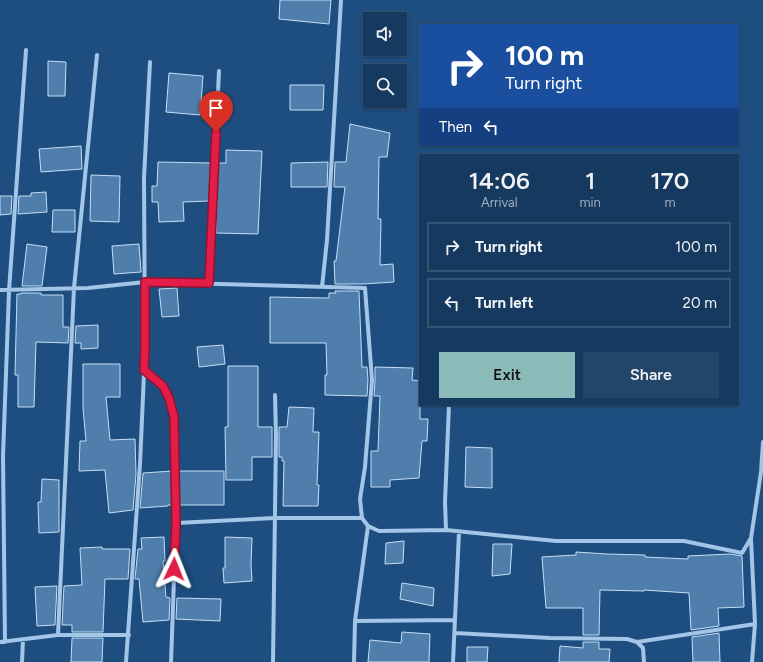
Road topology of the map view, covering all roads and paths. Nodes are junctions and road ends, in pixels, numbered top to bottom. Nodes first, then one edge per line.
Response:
1 (341, 0) edge
2 (26, 50) dead end
3 (96, 55) dead end
4 (150, 62) dead end
5 (219, 71) dead end
6 (145, 282) junction
7 (209, 283) junction
8 (322, 287) junction
9 (74, 288) junction
10 (0, 290) edge
11 (9, 291) junction
12 (144, 370) junction
13 (275, 395) dead end
14 (448, 406) edge
15 (763, 442) edge
16 (275, 518) junction
17 (362, 518) junction
18 (176, 523) junction
19 (368, 526) junction
20 (446, 530) junction
21 (459, 532) junction
22 (751, 538) junction
23 (455, 620) junction
24 (355, 621) junction
25 (755, 624) junction
26 (455, 633) junction
27 (58, 635) junction
28 (129, 635) junction
29 (23, 639) junction
30 (2, 642) edge
31 (637, 642) junction
32 (22, 662) edge
33 (126, 662) edge
34 (171, 662) edge
35 (273, 662) edge
36 (354, 662) edge
37 (453, 662) edge
38 (644, 662) edge
39 (752, 662) edge

1 - 8 street
2 - 11 street
3 - 9 street
4 - 6 street
5 - 7 street
6 - 7 street
6 - 9 street
6 - 12 street
7 - 8 street
8 - 17 street
9 - 11 street
9 - 27 street
10 - 11 street
11 - 30 street
12 - 18 street
12 - 28 street
13 - 16 street
14 - 20 street
15 - 22 street
16 - 17 street
16 - 18 street
16 - 35 street
17 - 19 street
18 - 34 street
19 - 20 street
19 - 24 street
20 - 21 street
21 - 22 street
21 - 23 street
22 - 25 street
23 - 24 street
23 - 26 street
24 - 36 street
25 - 31 street
25 - 39 street
26 - 31 street
26 - 37 street
27 - 28 street
27 - 29 street
28 - 33 street
29 - 30 street
29 - 32 street
31 - 38 street

